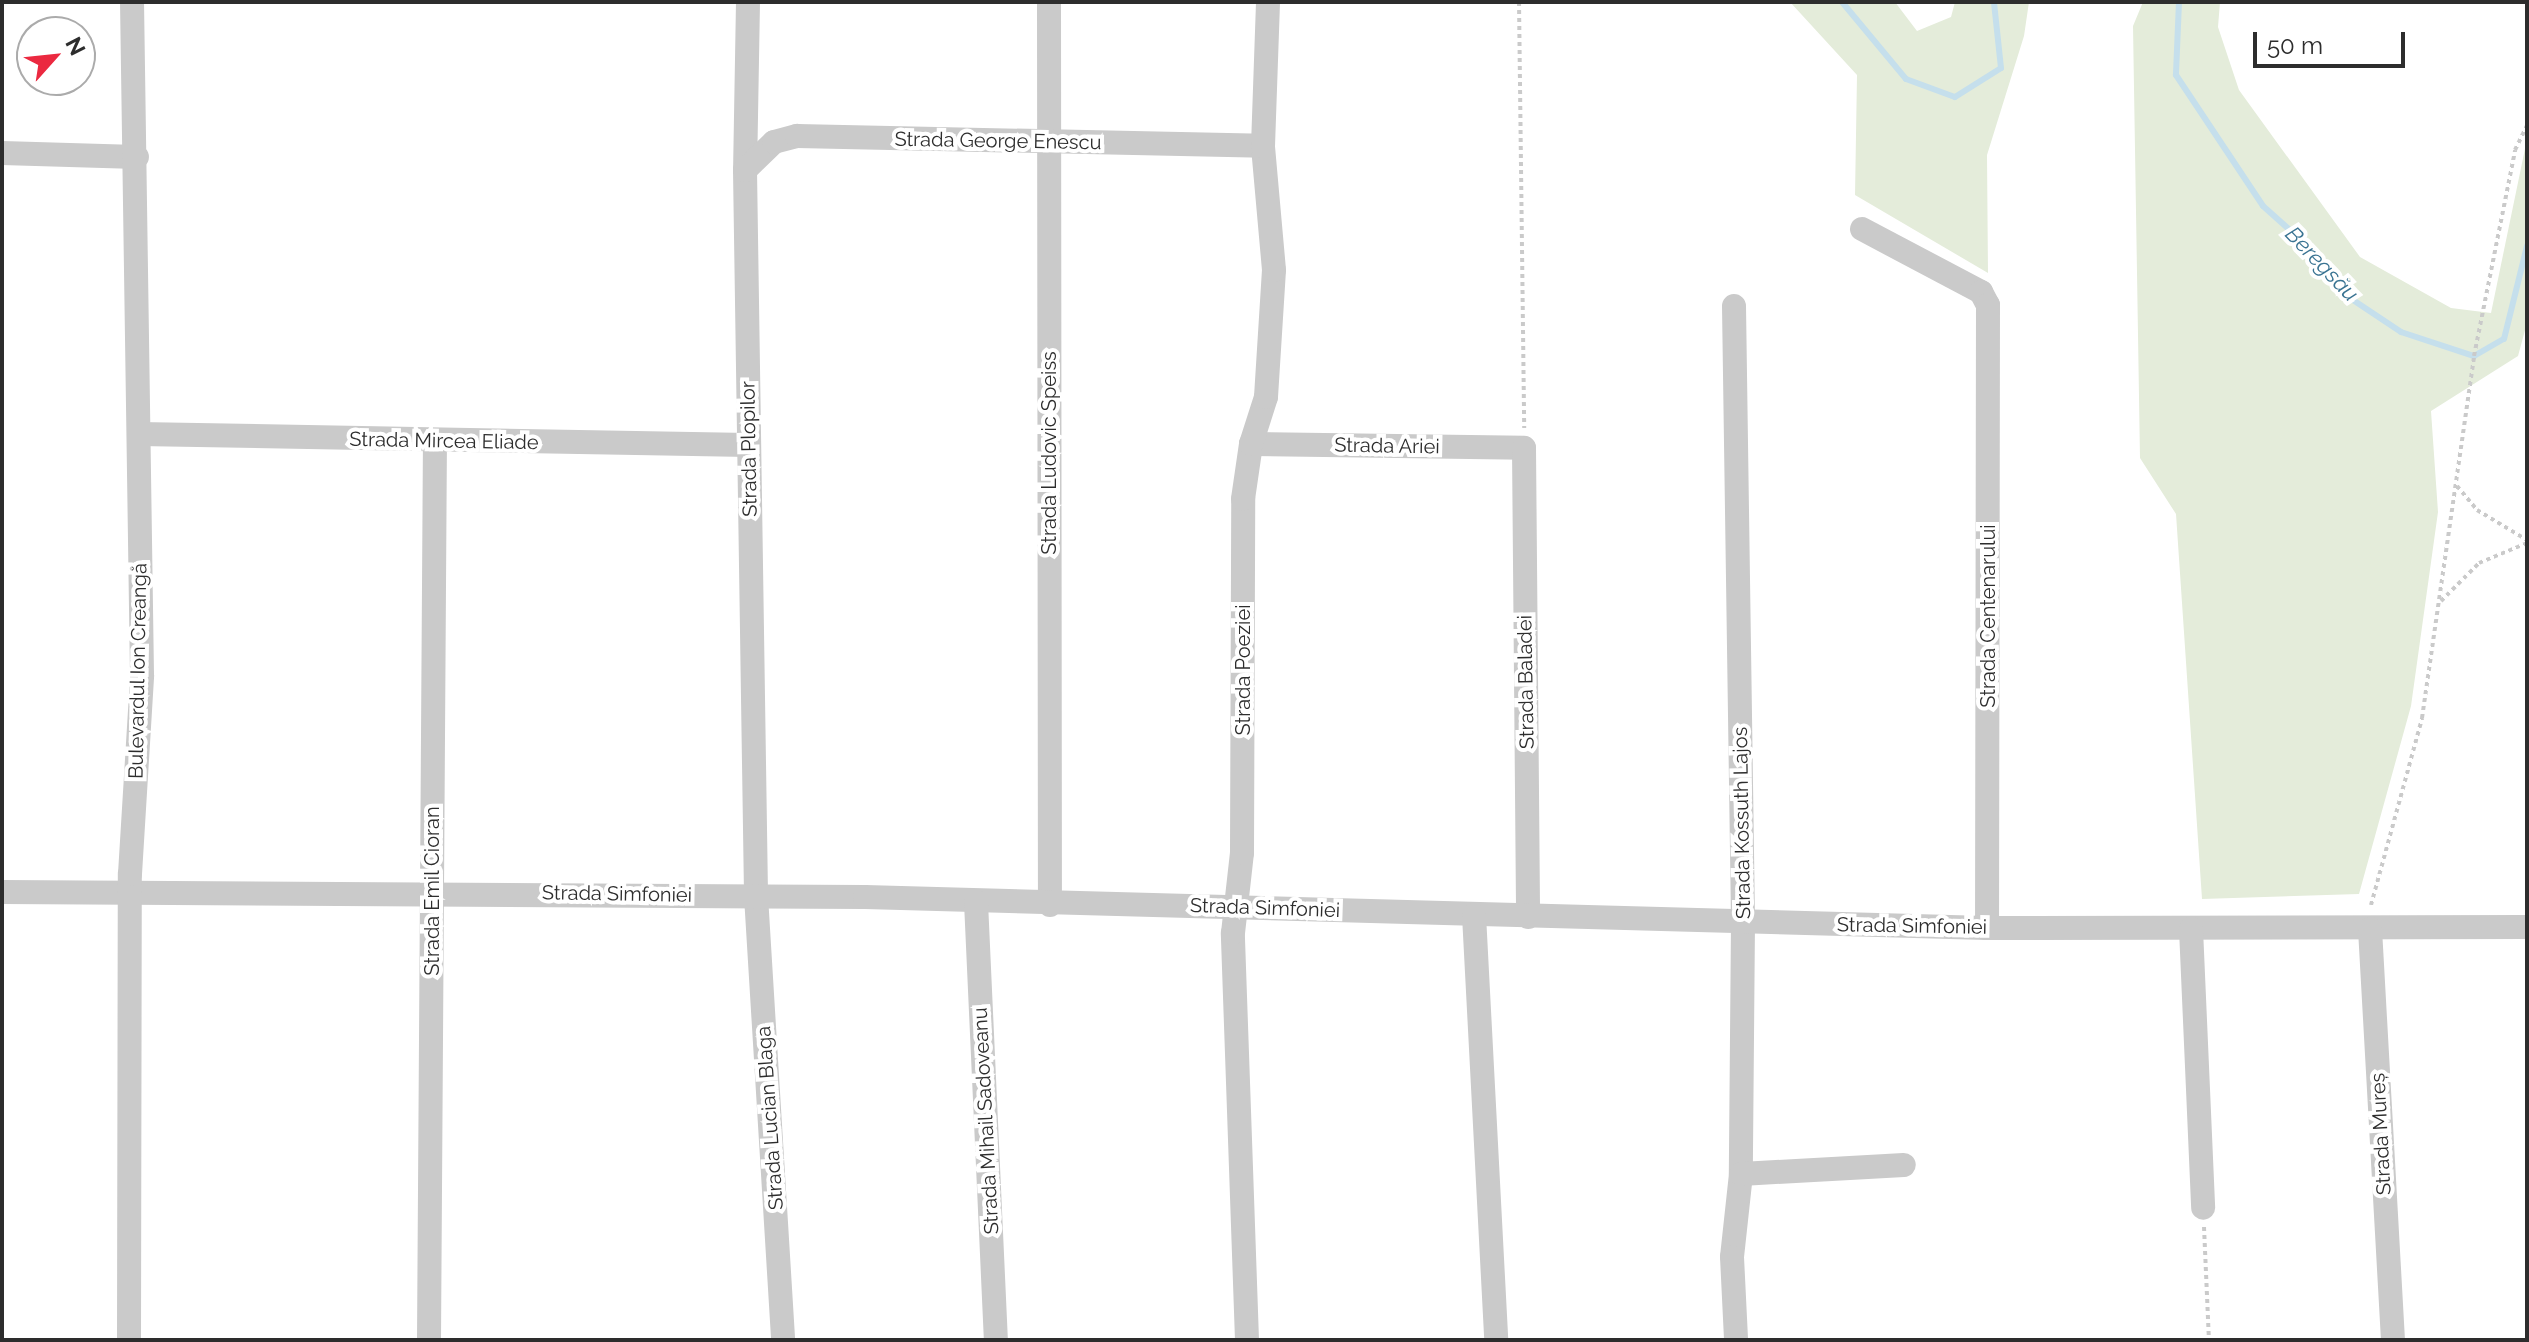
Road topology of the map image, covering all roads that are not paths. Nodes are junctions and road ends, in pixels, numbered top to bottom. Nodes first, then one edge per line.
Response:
1 (132, 2) edge
2 (748, 2) edge
3 (1049, 2) edge
4 (1268, 2) edge
5 (1048, 143) junction
6 (1263, 146) junction
7 (2, 153) edge
8 (137, 157) junction
9 (745, 170) junction
10 (1862, 229) dead end
11 (1734, 306) dead end
12 (139, 434) junction
13 (435, 441) junction
14 (1251, 444) junction
15 (749, 445) junction
16 (1524, 448) joint
17 (2, 892) edge
18 (432, 893) junction
19 (130, 896) junction
20 (756, 896) junction
21 (976, 902) junction
22 (1050, 905) junction
23 (1237, 906) junction
24 (1474, 915) junction
25 (1528, 917) junction
26 (1743, 922) junction
27 (2527, 927) edge
28 (1987, 928) junction
29 (2191, 929) junction
30 (2370, 929) junction
31 (1904, 1165) dead end
32 (1741, 1174) junction
33 (2203, 1208) road end
34 (129, 1340) edge
35 (429, 1340) edge
36 (783, 1340) edge
37 (996, 1340) edge
38 (1247, 1340) edge
39 (1496, 1340) edge
40 (1736, 1340) edge
41 (2393, 1340) edge

1 - 8 street, Bulevardul Ion Creangă
2 - 9 street, Strada Plopilor
3 - 5 street, Strada Ludovic Speiss
4 - 6 street, Strada Poeziei
5 - 6 street, Strada George Enescu
5 - 9 street, Strada George Enescu
5 - 22 street, Strada Ludovic Speiss
6 - 14 street, Strada Poeziei
7 - 8 street
8 - 12 street, Bulevardul Ion Creangă
9 - 15 street, Strada Plopilor
10 - 28 street, Strada Centenarului
11 - 26 street, Strada Kossuth Lajos
12 - 13 street, Strada Mircea Eliade
12 - 19 street, Bulevardul Ion Creangă
13 - 15 street, Strada Mircea Eliade
13 - 18 street, Strada Emil Cioran
14 - 16 street, Strada Ariei
14 - 23 street, Strada Poeziei
15 - 20 street, Strada Plopilor
16 - 25 street, Strada Baladei
17 - 19 street, Strada Simfoniei
18 - 19 street, Strada Simfoniei
18 - 20 street, Strada Simfoniei
18 - 35 street, Strada Emil Cioran
19 - 34 street, Bulevardul Ion Creangă
20 - 21 street, Strada Simfoniei
20 - 36 street, Strada Lucian Blaga
21 - 22 street, Strada Simfoniei
21 - 37 street, Strada Mihail Sadoveanu
22 - 23 street, Strada Simfoniei
23 - 24 street, Strada Simfoniei
23 - 38 street, Strada Poeziei
24 - 25 street, Strada Simfoniei
24 - 39 street
25 - 26 street, Strada Simfoniei
26 - 28 street, Strada Simfoniei
26 - 32 street, Strada Kossuth Lajos
27 - 30 street, Strada Simfoniei
28 - 29 street, Strada Simfoniei
29 - 30 street, Strada Simfoniei
29 - 33 street
30 - 41 street, Strada Mureș
31 - 32 street
32 - 40 street, Strada Kossuth Lajos

